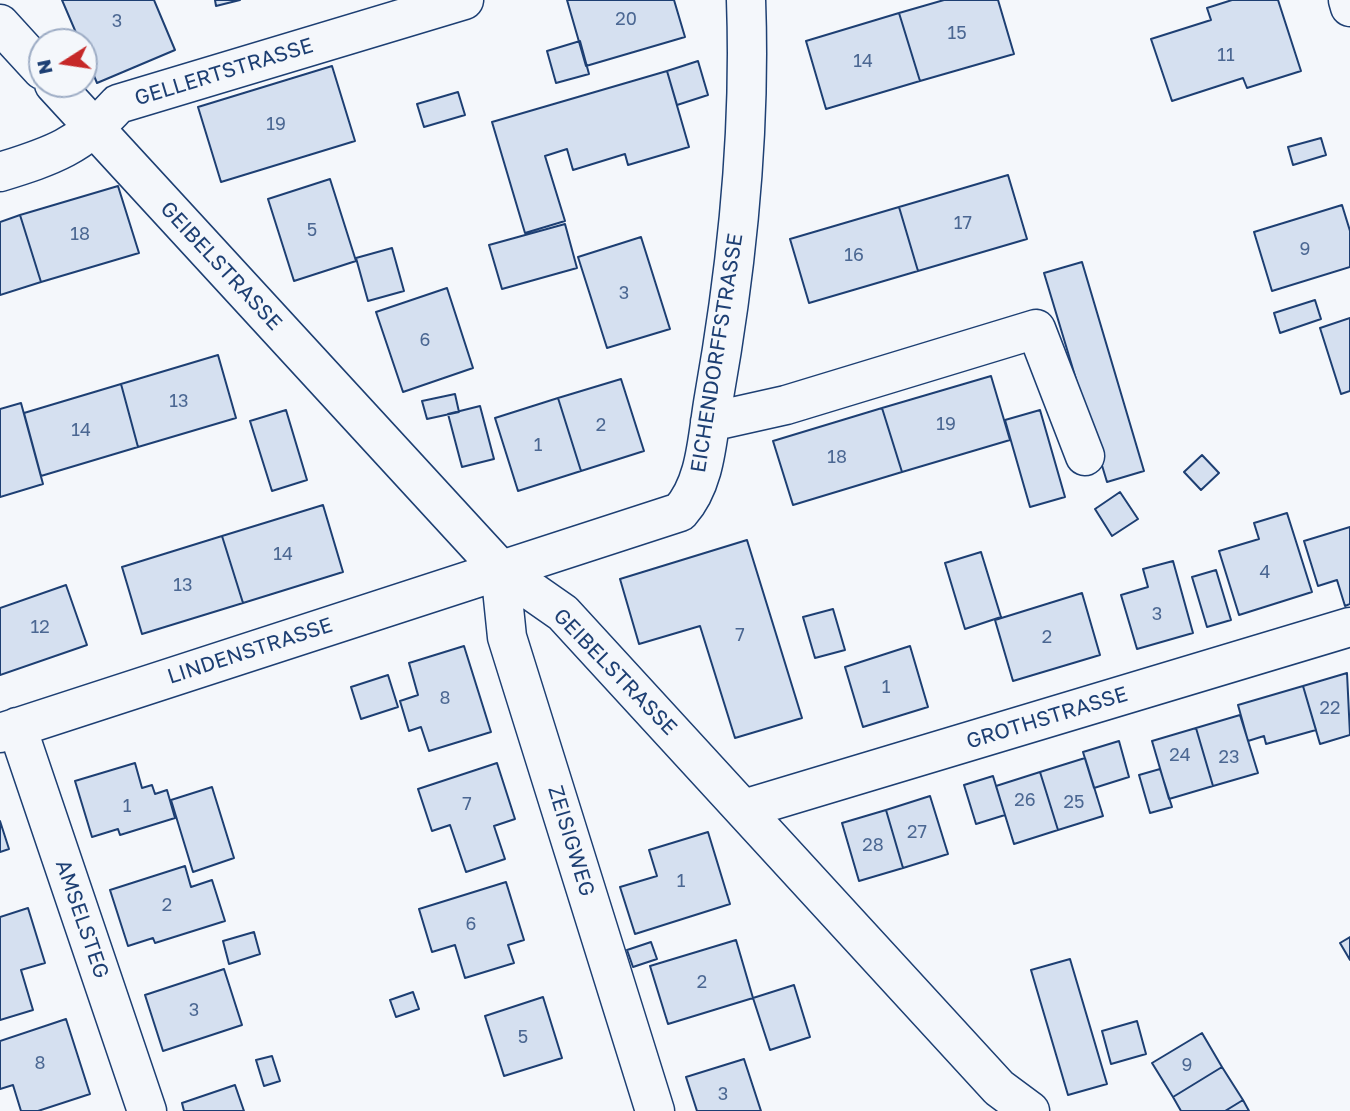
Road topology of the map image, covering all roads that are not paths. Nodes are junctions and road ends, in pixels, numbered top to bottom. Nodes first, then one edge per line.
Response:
1 (464, 0) edge
2 (746, 0) edge
3 (1348, 0) edge
4 (1350, 7) edge
5 (0, 24) edge
6 (28, 55) edge
7 (67, 98) edge
8 (96, 130) junction
9 (0, 172) edge
10 (710, 422) junction
11 (1085, 456) dead end
12 (500, 569) junction
13 (1350, 627) edge
14 (8, 730) edge
15 (744, 808) junction
16 (147, 1111) edge
17 (655, 1111) edge
18 (1030, 1111) edge

1 - 8 street, GELLERTSTRASSE
2 - 10 street, EICHENDORFFSTRASSE
3 - 4 street
5 - 6 street
7 - 8 street, GEIBELSTRASSE
8 - 9 street, GELLERTSTRASSE
8 - 12 street, GEIBELSTRASSE
10 - 11 street
10 - 12 street, EICHENDORFFSTRASSE
12 - 14 street, LINDENSTRASSE
12 - 15 street, GEIBELSTRASSE
12 - 17 street, ZEISIGWEG
13 - 15 street, GROTHSTRASSE
14 - 16 street, AMSELSTEG
15 - 18 street, GEIBELSTRASSE

